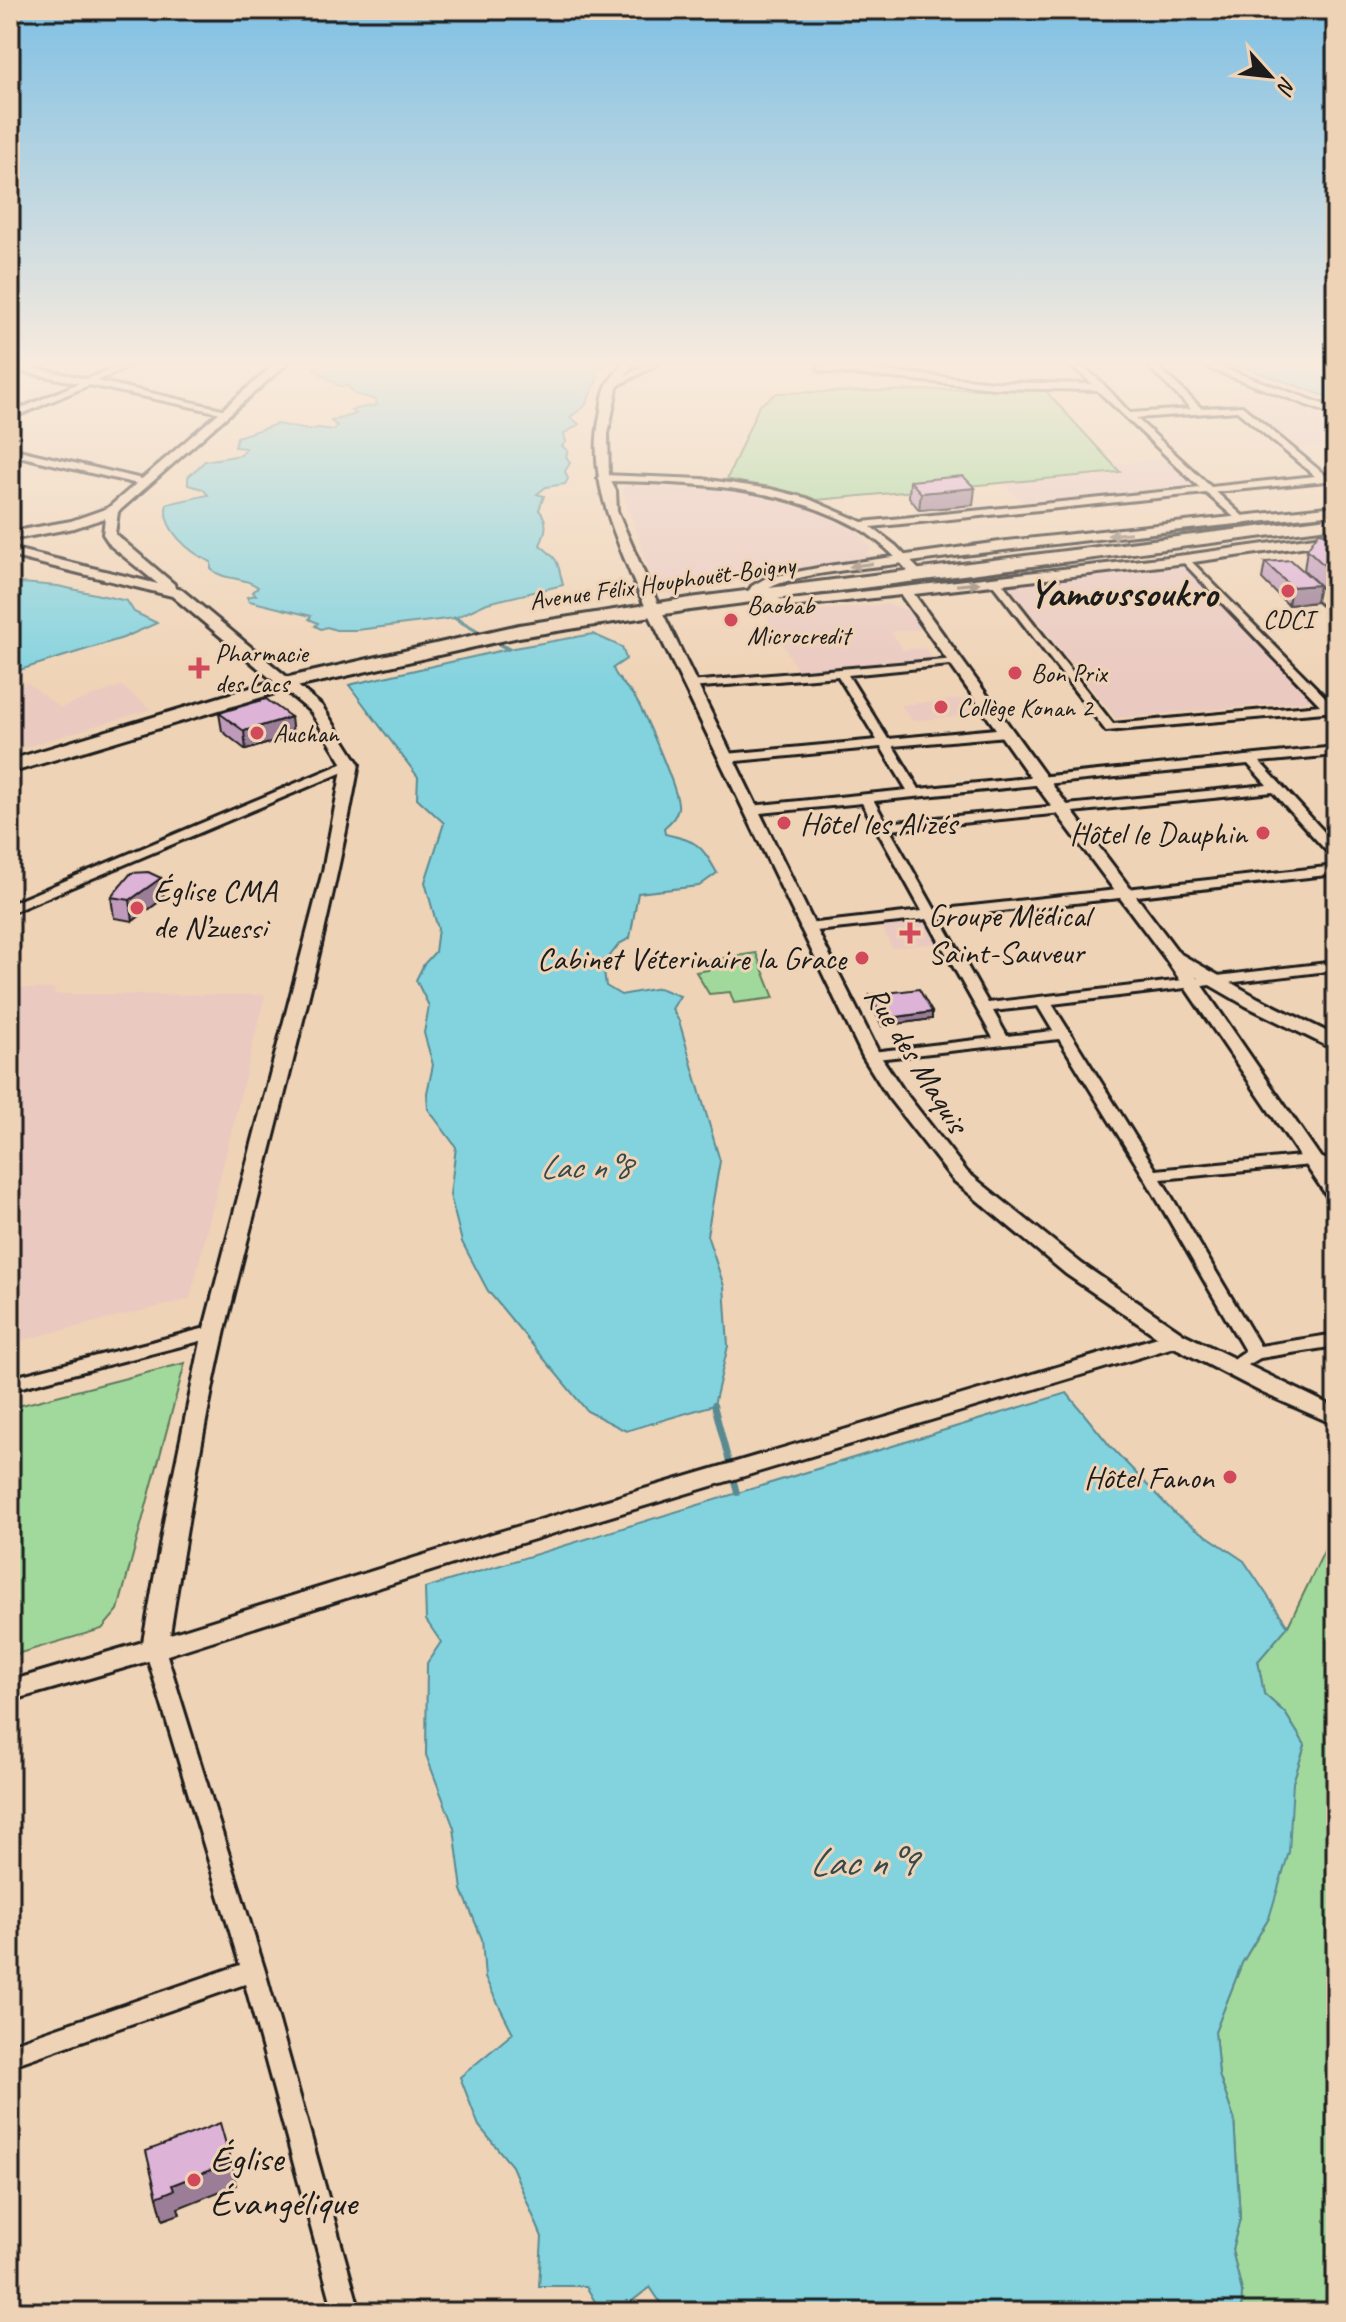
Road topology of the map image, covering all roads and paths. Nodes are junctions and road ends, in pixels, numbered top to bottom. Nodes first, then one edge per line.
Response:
1 (84, 468) edge
2 (158, 468) edge
3 (603, 468) edge
4 (1186, 468) edge
5 (1311, 468) edge
6 (1336, 477) edge
7 (603, 478) junction
8 (1323, 478) junction
9 (142, 482) junction
10 (1209, 489) junction
11 (1336, 510) edge
12 (112, 511) junction
13 (1242, 521) junction
14 (1336, 522) edge
15 (862, 525) junction
16 (10, 536) edge
17 (1336, 538) edge
18 (10, 552) edge
19 (1215, 556) junction
20 (1291, 556) junction
21 (903, 559) junction
22 (1186, 559) junction
23 (1266, 563) edge
24 (918, 575) junction
25 (995, 581) junction
26 (905, 591) junction
27 (177, 593) junction
28 (753, 595) junction
29 (1336, 596) edge
30 (1321, 597) junction
31 (654, 609) junction
32 (1336, 612) edge
33 (956, 662) junction
34 (841, 672) junction
35 (287, 683) junction
36 (690, 685) junction
37 (1332, 707) edge
38 (1007, 732) junction
39 (887, 744) junction
40 (1336, 751) edge
41 (726, 758) junction
42 (1251, 760) junction
43 (351, 764) junction
44 (10, 767) edge
45 (1041, 781) junction
46 (1275, 788) junction
47 (916, 794) junction
48 (866, 799) junction
49 (1061, 808) junction
50 (750, 810) junction
51 (882, 827) junction
52 (1336, 853) edge
53 (1336, 870) edge
54 (1125, 894) junction
55 (10, 909) edge
56 (932, 914) junction
57 (807, 928) junction
58 (1172, 955) junction
59 (1336, 966) edge
60 (1215, 981) junction
61 (1191, 985) junction
62 (1043, 1002) junction
63 (985, 1008) junction
64 (1062, 1034) junction
65 (1002, 1041) junction
66 (1336, 1043) edge
67 (872, 1057) junction
68 (1311, 1160) junction
69 (1336, 1167) edge
70 (1151, 1175) junction
71 (1336, 1195) edge
72 (214, 1332) junction
73 (1176, 1339) junction
74 (1336, 1340) edge
75 (1255, 1353) junction
76 (1230, 1368) junction
77 (10, 1384) edge
78 (1336, 1417) edge
79 (155, 1649) junction
80 (10, 1691) edge
81 (253, 1971) junction
82 (10, 2055) edge
83 (347, 2312) edge

1 - 9 street
2 - 9 street
3 - 7 street, Rue des Maquis
4 - 10 street
5 - 8 street
6 - 8 street
7 - 15 street
7 - 31 street, Rue des Maquis
8 - 10 street
9 - 12 street
10 - 13 street
10 - 15 street
11 - 13 street
12 - 16 street
12 - 27 street
13 -> 21 street
14 - 24 highway, Avenue Félix Houphouët-Boigny
15 - 21 street
17 - 20 street
18 - 27 street
19 - 20 street
19 - 22 street
19 - 23 street
20 - 30 street
21 - 24 street
21 -> 28 street
22 - 25 street
22 - 37 street
24 - 28 highway, Avenue Félix Houphouët-Boigny
26 -> 25 street
25 - 37 street
26 - 28 street
26 - 33 street
27 - 35 street
28 - 31 highway, Avenue Félix Houphouët-Boigny
29 - 30 street
30 - 32 street
31 - 35 highway, Avenue Félix Houphouët-Boigny
31 - 36 street, Rue des Maquis
33 - 34 street
33 - 38 street
34 - 36 street
34 - 39 street
35 - 43 street
35 - 44 highway, Avenue Félix Houphouët-Boigny
36 - 41 street, Rue des Maquis
38 - 39 street
38 - 45 street
39 - 41 street
39 - 47 street
40 - 42 street
41 - 50 street, Rue des Maquis
42 - 45 street
42 - 46 street
43 - 55 street
43 - 72 street
45 - 47 street
45 - 49 street
46 - 49 street
46 - 52 street
47 - 48 street
48 - 50 street
48 - 51 street
49 - 51 street
49 - 54 street
50 - 57 street, Rue des Maquis
51 - 56 street
53 - 54 street
54 - 56 street
54 - 58 street
56 - 57 street
56 - 63 street
57 - 67 street, Rue des Maquis
58 - 60 street
58 - 61 street
59 - 60 street
60 - 61 street
60 - 66 street
61 - 62 street
61 - 68 street
62 - 63 street
62 - 64 street
63 - 65 street
64 - 65 street
64 - 70 street
65 - 67 street
67 - 73 street, Rue des Maquis
68 - 69 street
68 - 70 street
68 - 71 street
70 - 75 street
72 - 77 street
72 - 79 street
73 - 76 street, Rue des Maquis
73 - 79 street
74 - 75 street
75 - 76 street
76 - 78 street, Rue des Maquis
79 - 80 street
79 - 81 street
81 - 82 street
81 - 83 street

